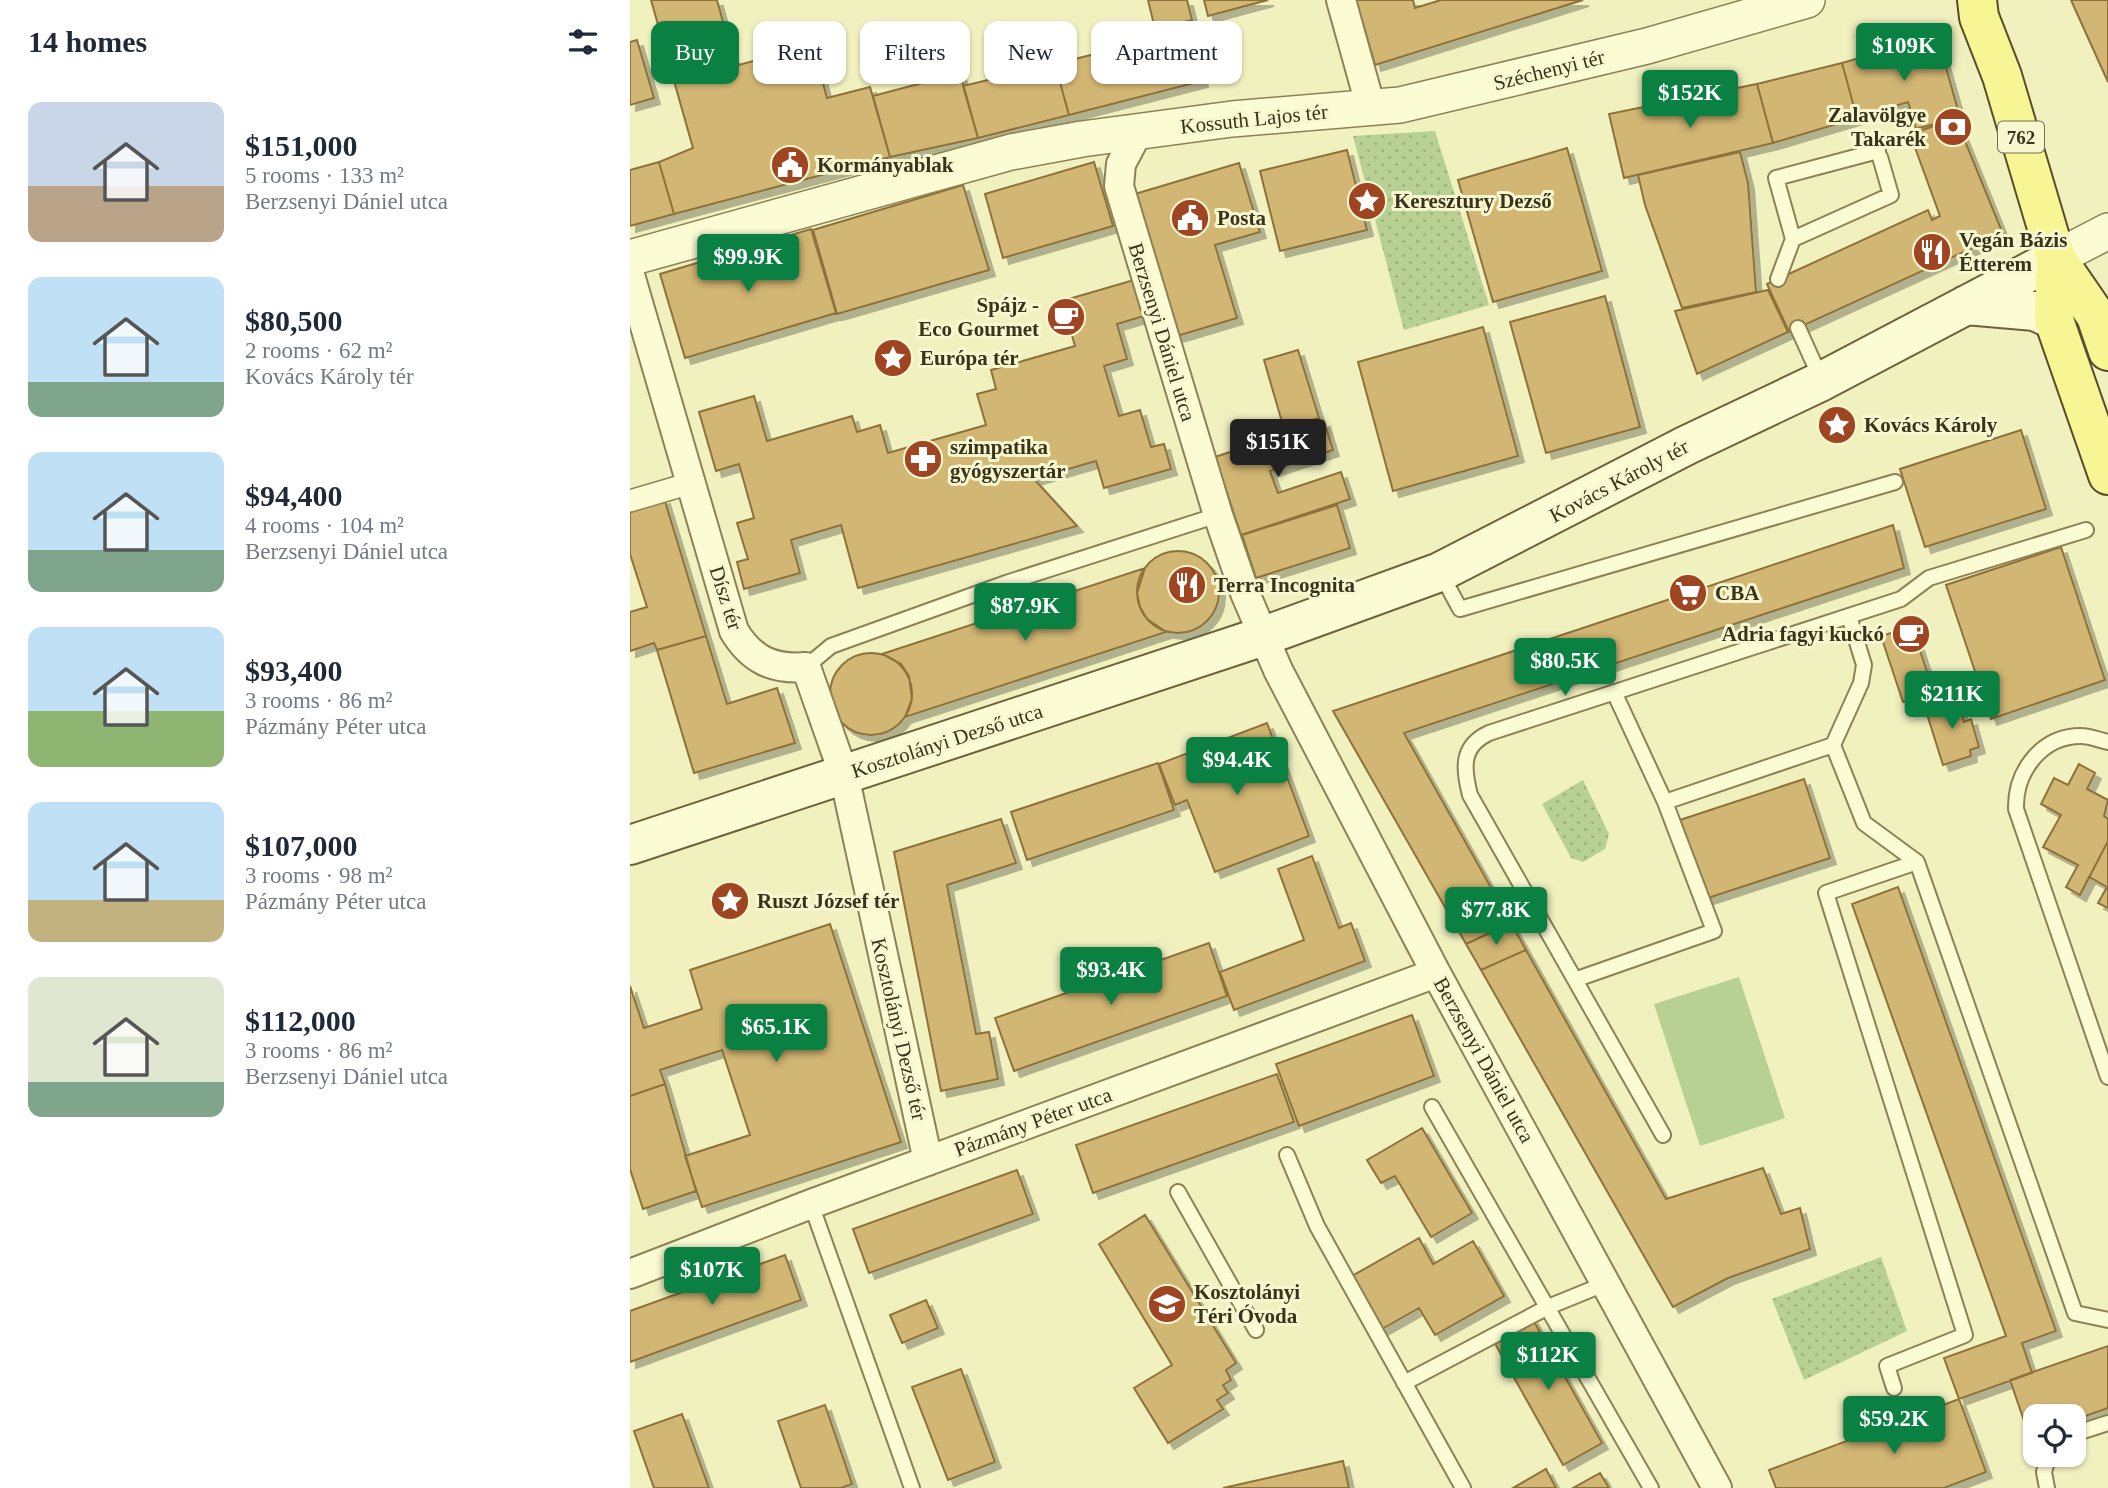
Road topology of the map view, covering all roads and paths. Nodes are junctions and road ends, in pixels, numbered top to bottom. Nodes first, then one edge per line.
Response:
1 (1341, 0) edge
2 (1807, 0) edge
3 (1973, 6) edge
4 (1371, 108) junction
5 (1138, 132) junction
6 (2108, 231) edge
7 (1793, 239) junction
8 (630, 258) edge
9 (2056, 258) junction
10 (630, 275) edge
11 (1778, 279) dead end
12 (1966, 305) junction
13 (2054, 320) junction
14 (1798, 328) dead end
15 (2108, 351) edge
16 (1822, 381) junction
17 (2108, 475) edge
18 (1895, 482) dead end
19 (691, 483) junction
20 (630, 501) edge
21 (1218, 514) junction
22 (2086, 530) dead end
23 (1440, 572) junction
24 (1849, 616) junction
25 (1264, 636) junction
26 (806, 667) junction
27 (1614, 692) junction
28 (2108, 741) edge
29 (1833, 745) junction
30 (844, 775) junction
31 (1665, 802) junction
32 (630, 845) edge
33 (1917, 862) junction
34 (1436, 973) junction
35 (1577, 979) junction
36 (2108, 1077) edge
37 (1432, 1107) dead end
38 (1663, 1135) dead end
39 (1287, 1155) dead end
40 (928, 1161) junction
41 (1178, 1192) dead end
42 (810, 1204) junction
43 (630, 1275) edge
44 (1607, 1283) junction
45 (1548, 1307) junction
46 (2108, 1320) edge
47 (1256, 1329) dead end
48 (1404, 1383) junction
49 (1894, 1388) dead end
50 (2108, 1423) edge
51 (2086, 1430) edge
52 (2045, 1467) edge
53 (1712, 1477) edge
54 (912, 1488) edge
55 (1463, 1488) edge
56 (1651, 1488) edge
57 (1724, 1488) edge
58 (2048, 1488) edge

1 - 4 street
2 - 4 street, Széchenyi tér
3 - 9 main road, 762
4 - 5 street, Kossuth Lajos tér
5 - 8 street, Kossuth Lajos tér
5 - 21 street, Berzsenyi Dániel utca
6 - 9 street
7 - 7 lane
7 - 11 lane
9 - 12 main road, Kovács Károly tér
9 - 13 main road, 762
9 - 15 main road, 762
10 - 19 street, Dísz tér
12 - 13 main road
12 - 16 main road, Kovács Károly tér
13 - 17 main road, 762
14 - 16 lane
16 - 23 main road, Kovács Károly tér
18 - 23 lane
19 - 20 street
19 - 26 street, Dísz tér
21 - 25 street, Berzsenyi Dániel utca
21 - 26 lane
22 - 24 lane
23 - 25 main road, Kovács Károly tér
24 - 27 lane
24 - 29 lane
25 - 30 main road, Kosztolányi Dezső utca
25 - 34 street, Berzsenyi Dániel utca
26 - 30 street, Kosztolányi Dezső tér
27 - 31 lane
27 - 35 lane
28 - 36 lane
29 - 31 lane
29 - 33 lane
30 - 32 main road, Kosztolányi Dezső utca
30 - 40 street, Kosztolányi Dezső tér
31 - 35 lane
33 - 46 lane
33 - 49 lane
34 - 40 street, Pázmány Péter utca
34 - 44 street, Berzsenyi Dániel utca
35 - 38 lane
37 - 45 lane
39 - 48 lane
40 - 42 street, Pázmány Péter utca
41 - 47 lane
42 - 43 street, Pázmány Péter utca
42 - 54 lane
44 - 45 lane
44 - 53 street, Berzsenyi Dániel utca
45 - 48 lane
45 - 56 lane
48 - 55 lane
50 - 51 lane
52 - 58 lane
53 - 57 street, Berzsenyi Dániel utca

